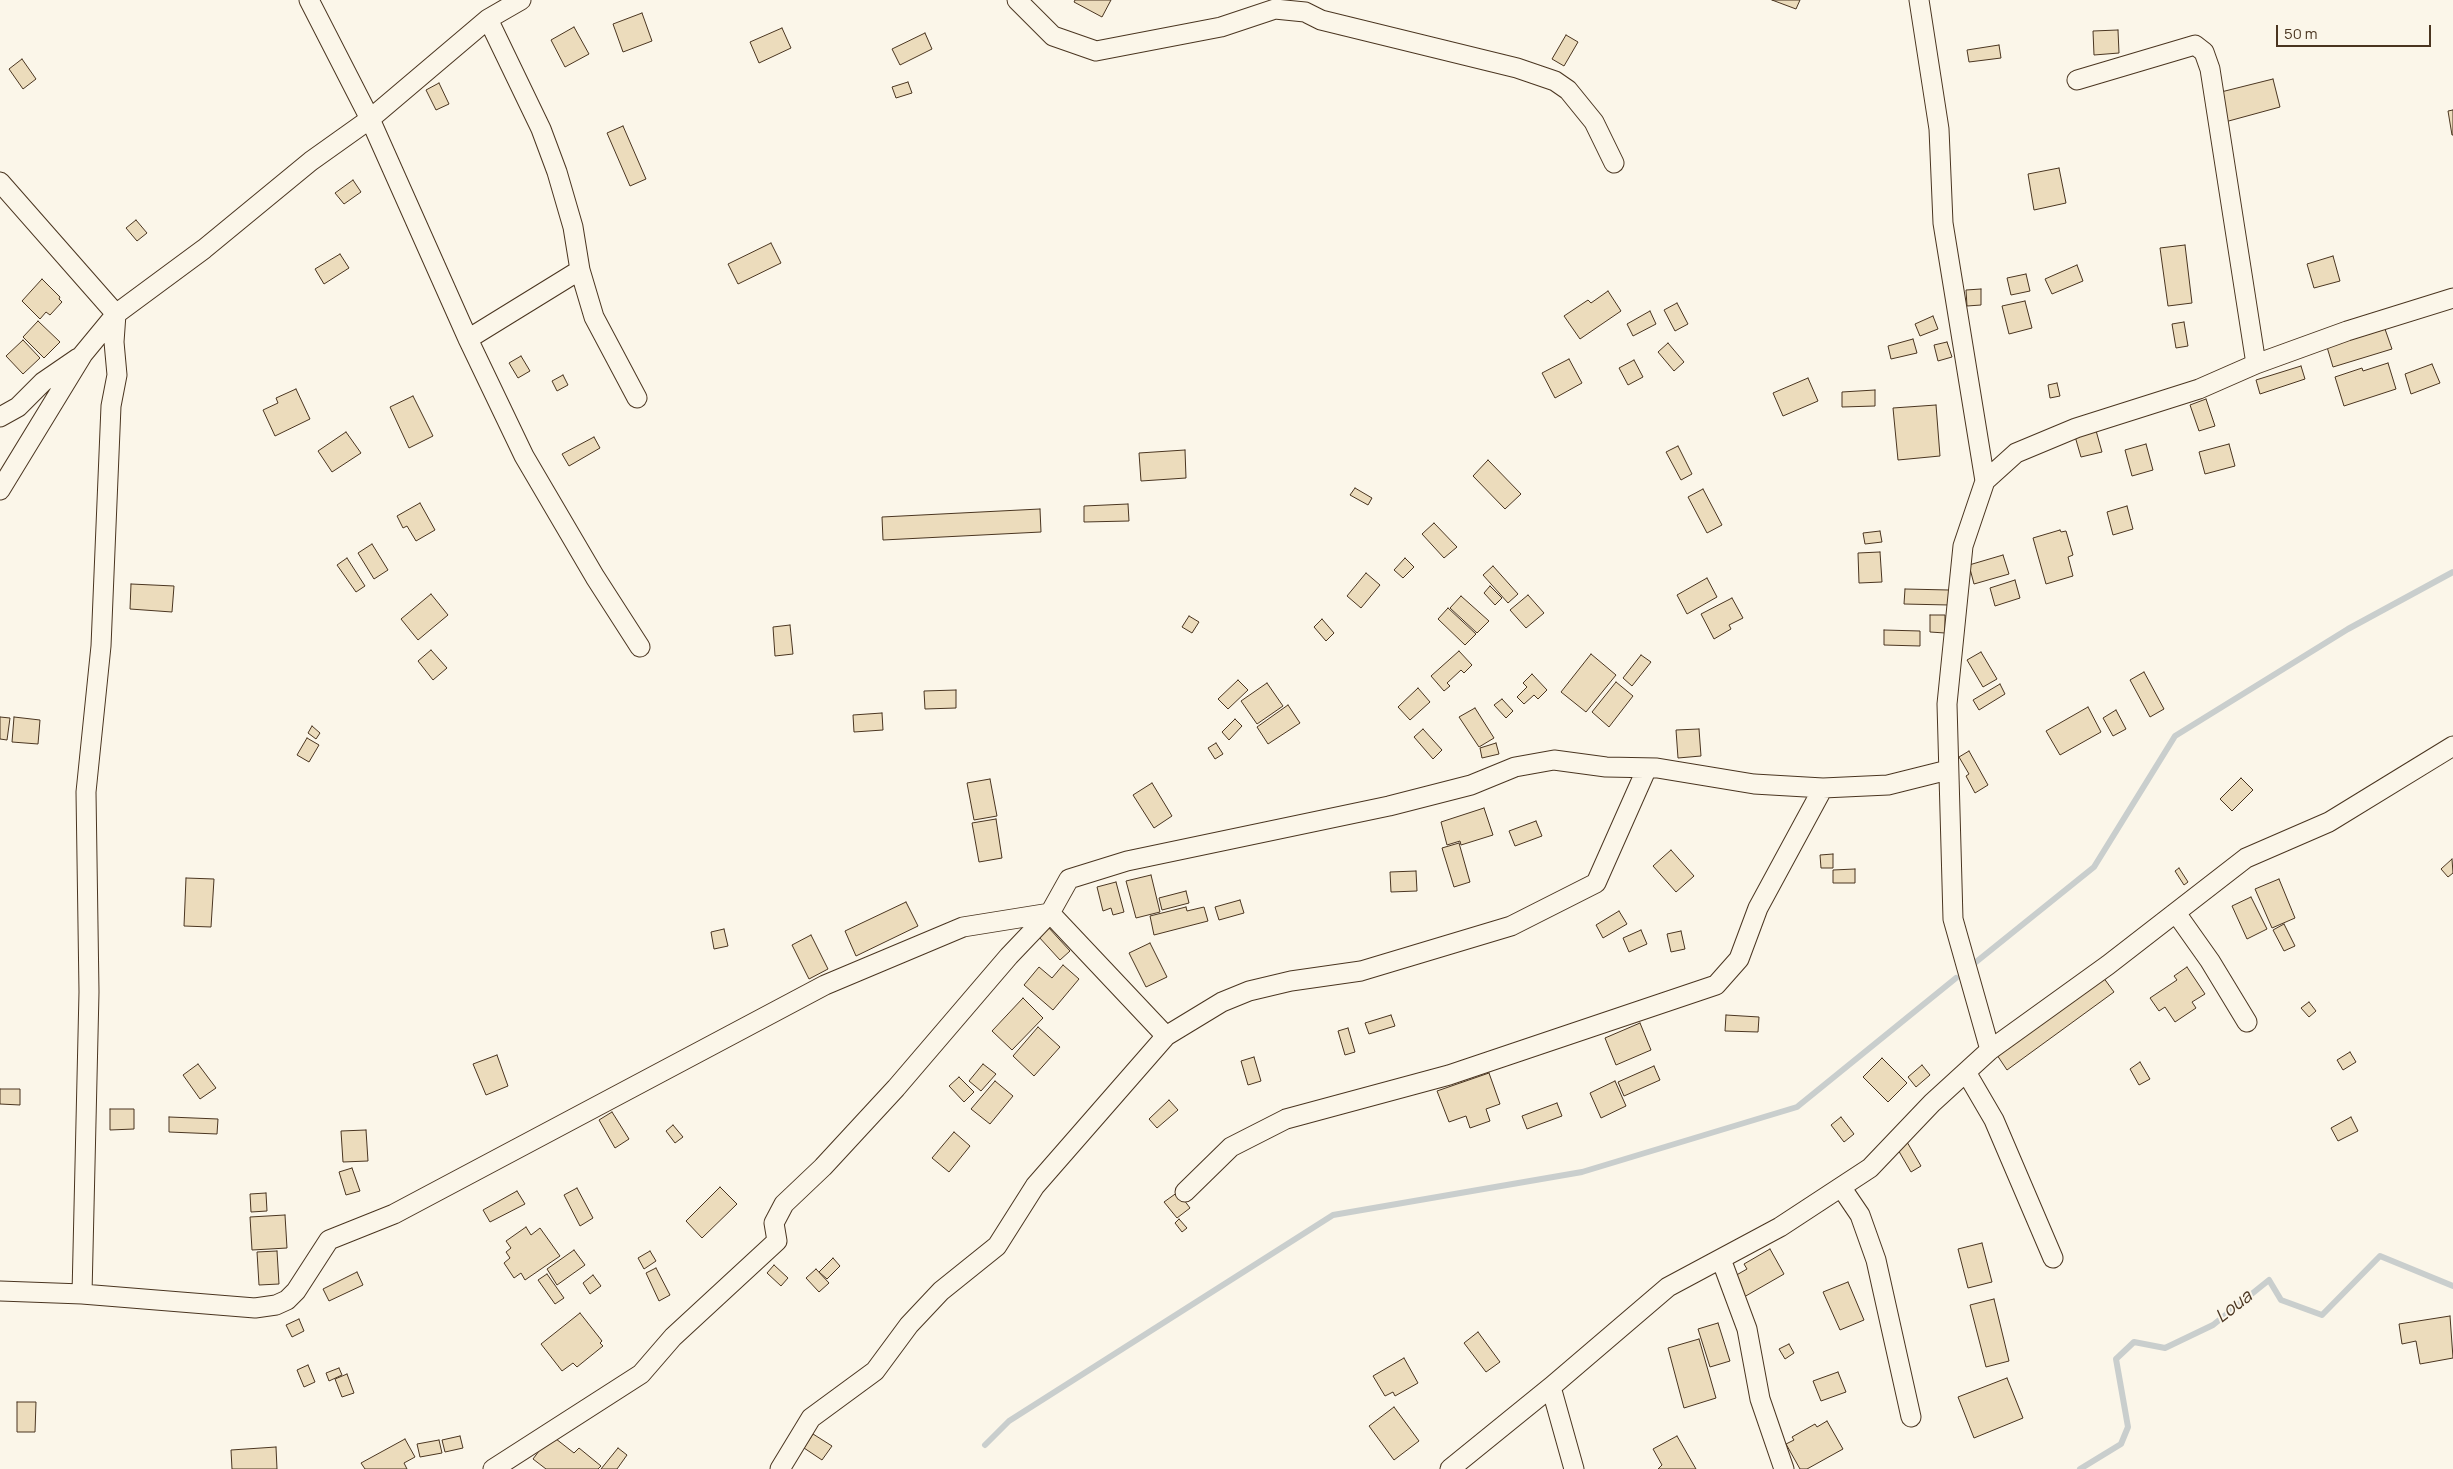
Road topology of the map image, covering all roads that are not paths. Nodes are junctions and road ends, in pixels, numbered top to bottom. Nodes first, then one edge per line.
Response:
1 (309, 0) edge
2 (521, 0) edge
3 (1017, 0) edge
4 (1919, 0) edge
5 (488, 19) junction
6 (2077, 80) dead end
7 (370, 119) junction
8 (1614, 163) dead end
9 (0, 182) edge
10 (580, 270) junction
11 (2453, 298) edge
12 (116, 314) junction
13 (468, 339) junction
14 (83, 354) junction
15 (2256, 364) junction
16 (637, 398) dead end
17 (0, 417) edge
18 (1986, 481) junction
19 (0, 490) edge
20 (640, 647) dead end
21 (2453, 746) edge
22 (1647, 768) junction
23 (1948, 770) junction
24 (1823, 788) junction
25 (2176, 912) junction
26 (1050, 913) junction
27 (2247, 1022) dead end
28 (1166, 1036) junction
29 (1990, 1050) junction
30 (1966, 1072) junction
31 (1841, 1187) junction
32 (1185, 1192) dead end
33 (2053, 1258) dead end
34 (1721, 1259) junction
35 (0, 1292) edge
36 (82, 1294) junction
37 (1551, 1387) junction
38 (1911, 1417) dead end
39 (493, 1469) edge
40 (780, 1469) edge
41 (1450, 1469) edge
42 (1574, 1469) edge
43 (1784, 1469) edge

1 - 7 street
2 - 5 street
3 - 8 street
4 - 18 street
5 - 7 street
5 - 10 street
6 - 15 street
7 - 12 street
7 - 13 street
9 - 12 street
10 - 13 street
10 - 16 street
11 - 15 street
12 - 14 street
12 - 36 street
13 - 20 street
14 - 17 street
14 - 19 street
15 - 18 street
18 - 23 street
21 - 25 street
22 - 24 street
22 - 26 street
22 - 28 street
23 - 24 street
23 - 29 street
24 - 32 street
25 - 27 street
25 - 29 street
26 - 28 street
26 - 36 street
26 - 39 street
28 - 40 street
29 - 30 street
30 - 31 street
30 - 33 street
31 - 34 street
31 - 38 street
34 - 37 street
34 - 43 street
35 - 36 street
37 - 41 street
37 - 42 street

